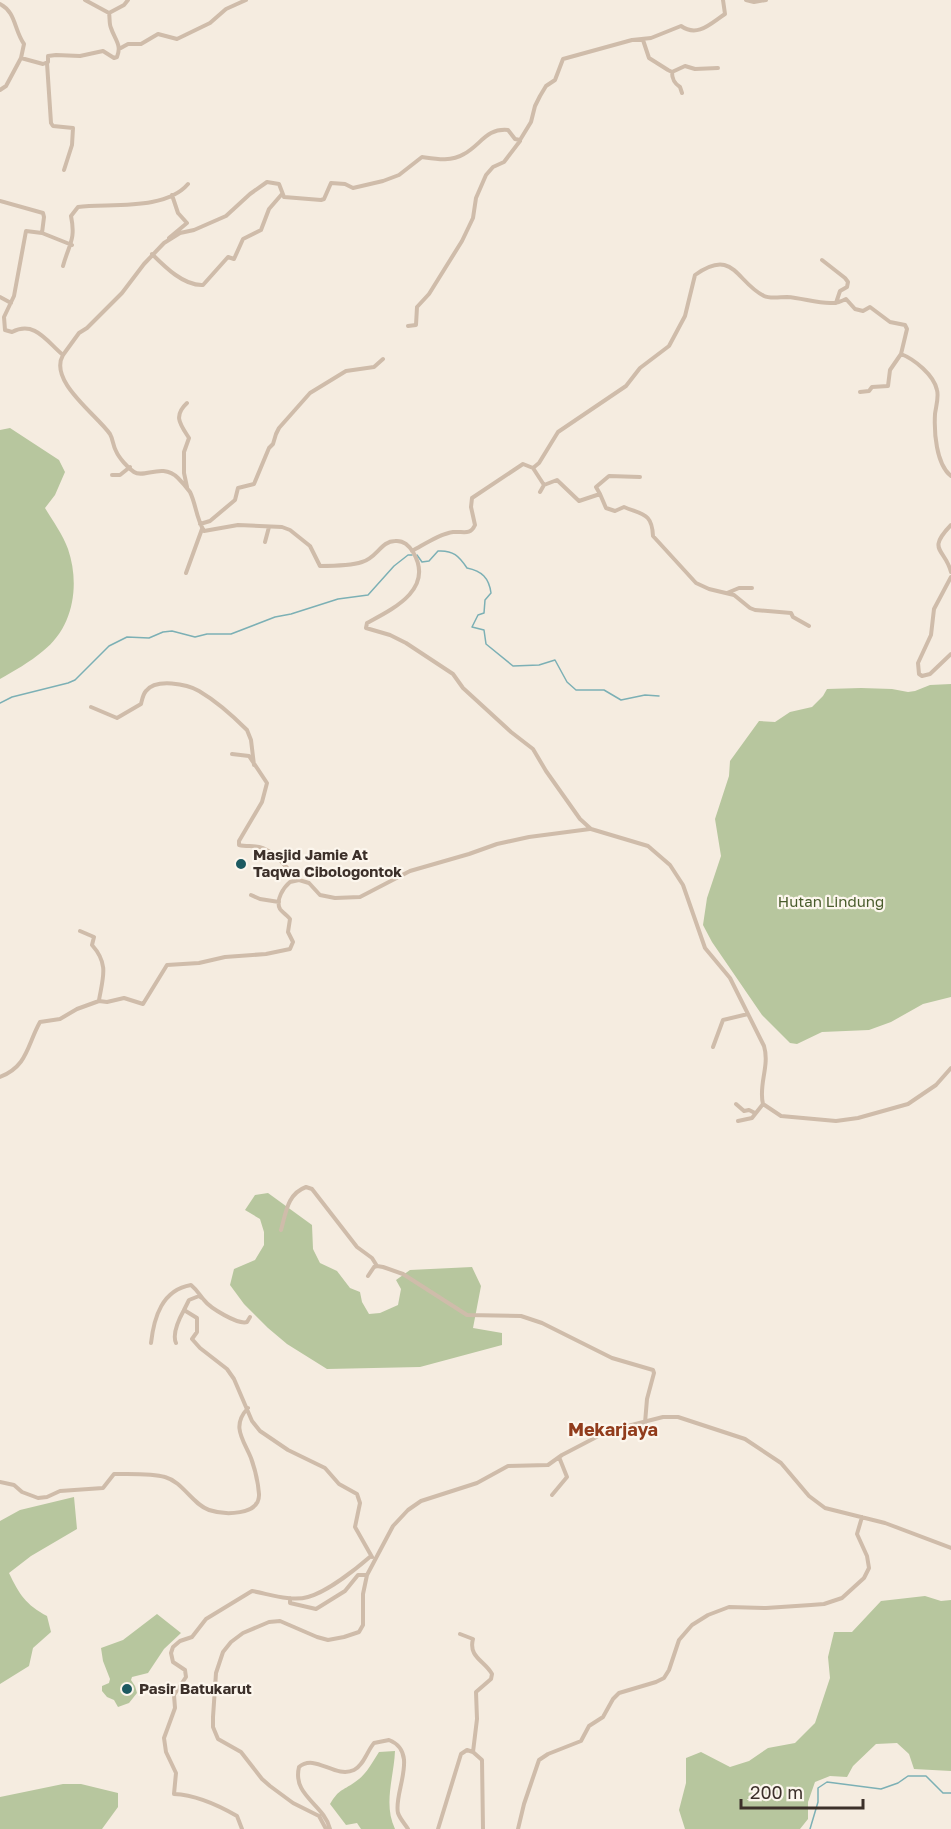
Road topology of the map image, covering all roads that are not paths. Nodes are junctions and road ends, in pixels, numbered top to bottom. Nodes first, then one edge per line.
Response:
1 (85, 0) edge
2 (128, 0) edge
3 (246, 0) edge
4 (723, 0) edge
5 (746, 0) edge
6 (766, 0) edge
7 (0, 4) edge
8 (111, 12) junction
9 (642, 40) junction
10 (119, 49) junction
11 (21, 58) junction
12 (47, 63) junction
13 (718, 68) dead end
14 (672, 72) junction
15 (0, 90) edge
16 (681, 93) dead end
17 (520, 140) junction
18 (64, 170) dead end
19 (189, 184) dead end
20 (282, 194) junction
21 (172, 195) junction
22 (0, 201) edge
23 (20, 230) dead end
24 (26, 231) junction
25 (42, 233) junction
26 (168, 241) junction
27 (72, 245) junction
28 (152, 254) junction
29 (822, 260) dead end
30 (63, 266) dead end
31 (0, 297) edge
32 (11, 303) junction
33 (836, 304) junction
34 (408, 326) dead end
35 (901, 354) junction
36 (63, 355) junction
37 (383, 359) dead end
38 (860, 392) dead end
39 (187, 403) dead end
40 (130, 467) junction
41 (533, 468) junction
42 (112, 475) dead end
43 (951, 476) edge
44 (640, 477) dead end
45 (544, 485) junction
46 (188, 490) junction
47 (540, 492) dead end
48 (600, 494) junction
49 (951, 525) edge
50 (201, 526) junction
51 (269, 527) junction
52 (265, 542) dead end
53 (412, 550) junction
54 (951, 572) edge
55 (186, 573) dead end
56 (951, 577) edge
57 (752, 588) dead end
58 (726, 593) junction
59 (809, 626) dead end
60 (951, 654) edge
61 (91, 707) dead end
62 (232, 754) dead end
63 (254, 765) junction
64 (591, 829) junction
65 (299, 880) junction
66 (251, 895) dead end
67 (279, 902) junction
68 (81, 931) dead end
69 (99, 1001) junction
70 (748, 1014) junction
71 (713, 1047) dead end
72 (951, 1068) edge
73 (0, 1077) edge
74 (736, 1104) dead end
75 (763, 1104) junction
76 (755, 1113) junction
77 (738, 1121) dead end
78 (281, 1230) dead end
79 (377, 1266) junction
80 (368, 1276) dead end
81 (203, 1299) junction
82 (184, 1310) junction
83 (250, 1317) dead end
84 (151, 1343) dead end
85 (176, 1343) dead end
86 (248, 1408) junction
87 (645, 1423) junction
88 (559, 1457) junction
89 (0, 1482) edge
90 (552, 1495) dead end
91 (862, 1518) junction
92 (951, 1548) edge
93 (372, 1558) junction
94 (367, 1575) junction
95 (290, 1598) junction
96 (460, 1634) dead end
97 (474, 1752) junction
98 (242, 1829) edge
99 (328, 1829) edge
100 (408, 1829) edge
101 (438, 1829) edge
102 (483, 1829) edge
103 (518, 1829) edge

1 - 8 street
2 - 8 street
3 - 10 street
4 - 9 street
5 - 6 street
7 - 11 street
8 - 10 street
9 - 14 street
9 - 17 street
10 - 12 street
11 - 12 street
11 - 15 street
12 - 18 street
13 - 14 street
14 - 16 street
17 - 20 street
17 - 34 street
19 - 21 street
20 - 26 street
20 - 28 street
21 - 26 street
21 - 27 street
22 - 25 street
23 - 24 street
24 - 25 street
24 - 32 street
25 - 27 street
26 - 28 street
27 - 30 street
28 - 36 street
29 - 33 street
31 - 32 street
32 - 36 street
33 - 35 street
33 - 41 street
35 - 38 street
35 - 43 street
36 - 40 street
37 - 50 street
39 - 46 street
40 - 42 street
40 - 46 street
41 - 45 street
41 - 53 street
44 - 48 street
45 - 47 street
45 - 48 street
46 - 50 street
48 - 58 street
49 - 54 street
50 - 51 street
50 - 55 street
51 - 52 street
51 - 53 street
53 - 64 street
56 - 60 street
57 - 58 street
58 - 59 street
61 - 63 street
62 - 63 street
63 - 65 street
64 - 65 street
64 - 70 street
65 - 67 street
66 - 67 street
67 - 69 street
68 - 69 street
69 - 73 street
70 - 71 street
70 - 75 street
72 - 75 street
74 - 76 street
75 - 76 street
76 - 77 street
78 - 79 street
79 - 80 street
79 - 87 street
81 - 82 street
81 - 83 street
81 - 84 street
82 - 85 street
82 - 86 street
86 - 89 street
86 - 93 street
87 - 88 street
87 - 91 street
88 - 90 street
88 - 93 street
91 - 92 street
91 - 103 street
93 - 94 street
93 - 95 street
94 - 95 street
94 - 99 street
95 - 98 street
96 - 97 street
97 - 101 street
97 - 102 street
99 - 100 street

